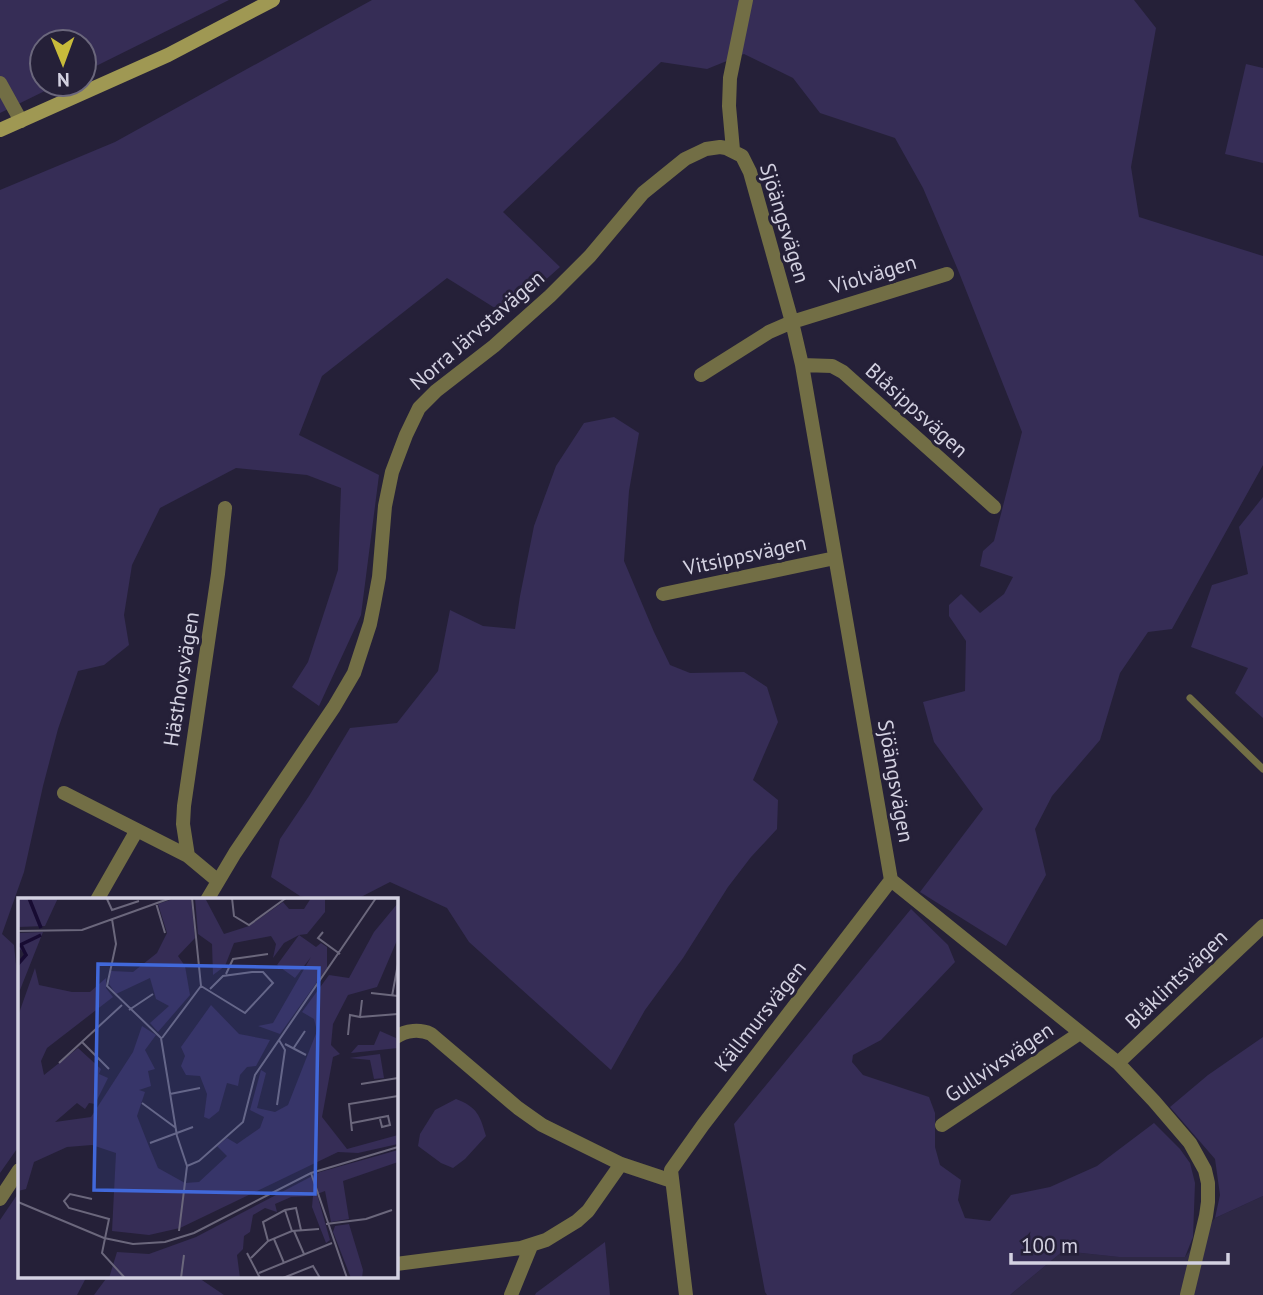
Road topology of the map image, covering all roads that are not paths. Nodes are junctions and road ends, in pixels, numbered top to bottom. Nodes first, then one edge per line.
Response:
1 (273, 0) edge
2 (746, 0) edge
3 (0, 83) edge
4 (21, 121) junction
5 (0, 130) edge
6 (733, 150) junction
7 (947, 274) dead end
8 (792, 322) junction
9 (802, 365) junction
10 (701, 375) dead end
11 (994, 507) dead end
12 (225, 508) dead end
13 (835, 558) junction
14 (663, 594) dead end
15 (1190, 698) dead end
16 (1263, 769) edge
17 (64, 793) dead end
18 (137, 830) junction
19 (188, 856) junction
20 (891, 880) junction
21 (218, 881) junction
22 (98, 898) edge
23 (208, 898) edge
24 (1263, 926) edge
25 (1080, 1033) junction
26 (397, 1036) edge
27 (1118, 1063) junction
28 (942, 1125) dead end
29 (621, 1164) junction
30 (18, 1172) edge
31 (671, 1181) junction
32 (0, 1199) edge
33 (531, 1246) junction
34 (397, 1264) edge
35 (511, 1295) edge
36 (685, 1295) edge
37 (1186, 1295) edge

1 - 4 street
2 - 6 street
3 - 4 street
4 - 5 street
6 - 8 street, Sjöängsvägen
6 - 21 street, Norra Järvstavägen
7 - 8 street, Violvägen
8 - 9 street, Sjöängsvägen
8 - 10 street, Violvägen
9 - 11 street, Blåsippsvägen
9 - 13 street, Sjöängsvägen
12 - 19 street, Hästhovsvägen
13 - 14 street, Vitsippsvägen
13 - 20 street, Sjöängsvägen
15 - 16 lane
17 - 18 street
18 - 19 street
18 - 22 street
19 - 21 street
20 - 25 street
20 - 31 street, Källmursvägen
21 - 23 street, Norra Järvstavägen
24 - 27 street, Blåklintsvägen
25 - 27 street
25 - 28 street, Gullvivsvägen
26 - 29 street
27 - 37 street
29 - 31 street
29 - 33 street
30 - 32 street
31 - 36 street
33 - 34 street
33 - 35 street

